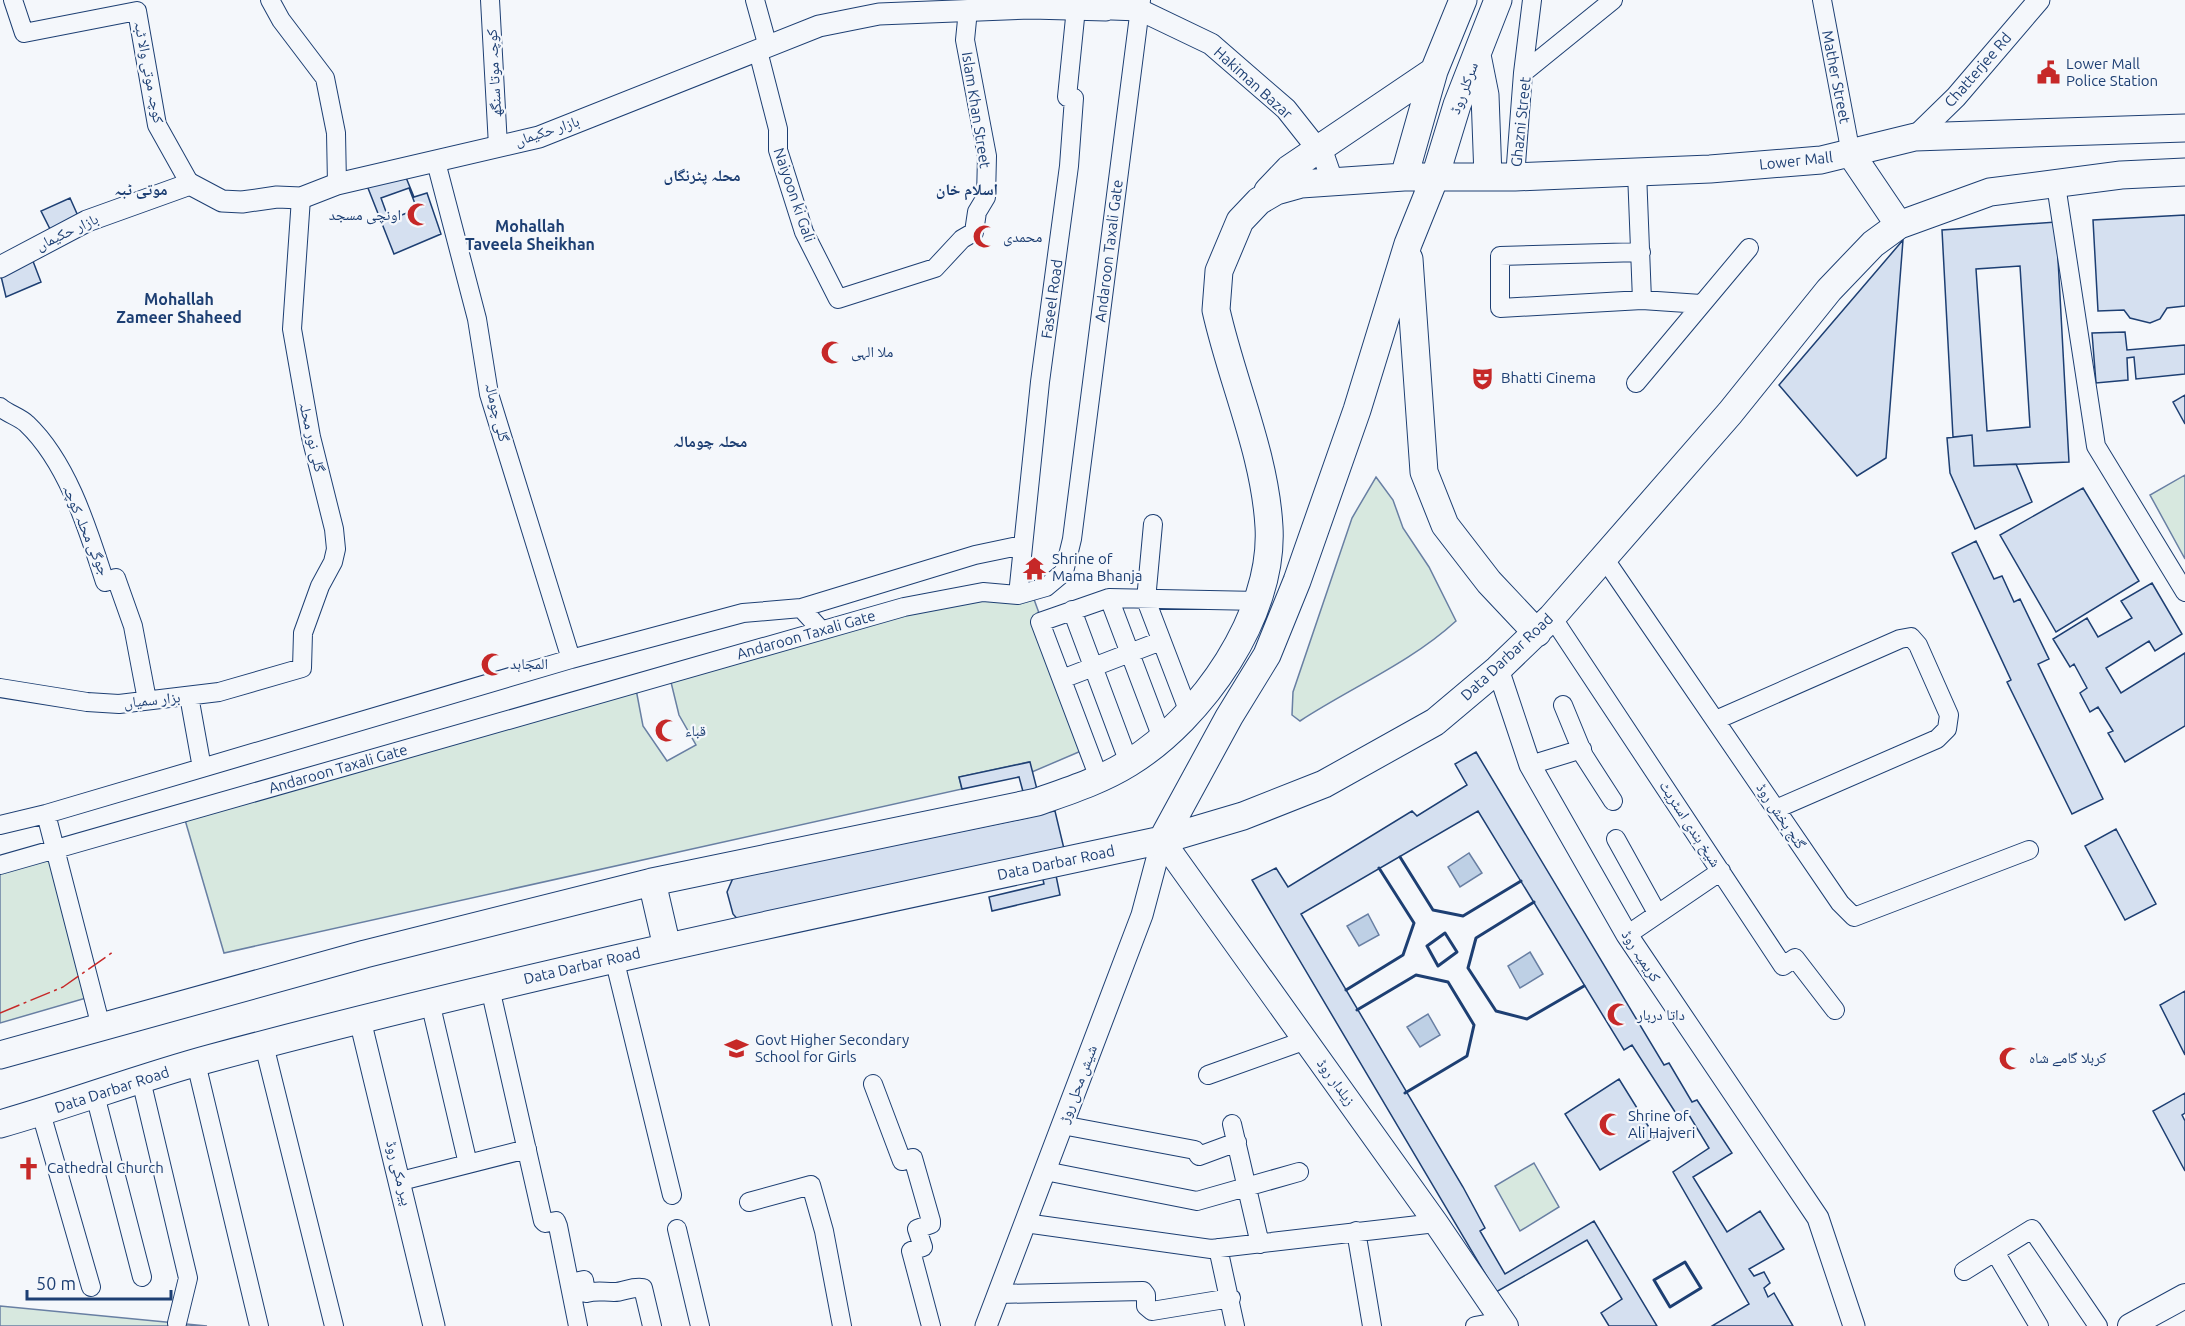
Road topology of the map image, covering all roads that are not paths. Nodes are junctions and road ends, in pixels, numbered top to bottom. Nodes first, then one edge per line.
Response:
1 (13, 0) edge
2 (270, 0) edge
3 (490, 0) edge
4 (754, 0) edge
5 (1463, 0) edge
6 (1498, 0) edge
7 (1532, 0) edge
8 (1613, 0) edge
9 (1822, 0) edge
10 (2039, 0) edge
11 (1140, 5) edge
12 (878, 7) edge
13 (1076, 9) junction
14 (1109, 9) joint
15 (968, 10) junction
16 (763, 49) junction
17 (1477, 55) junction
18 (1434, 71) junction
19 (1524, 73) junction
20 (2185, 128) edge
21 (1915, 137) junction
22 (498, 146) junction
23 (1318, 148) junction
24 (1851, 154) junction
25 (436, 162) junction
26 (1637, 172) junction
27 (2185, 172) edge
28 (1404, 177) junction
29 (1435, 177) junction
30 (1488, 177) junction
31 (1515, 177) junction
32 (1332, 180) junction
33 (190, 184) junction
34 (337, 184) junction
35 (2056, 185) junction
36 (301, 198) junction
37 (1259, 201) junction
38 (1899, 225) junction
39 (1408, 244) junction
40 (1749, 248) dead end
41 (1641, 252) junction
42 (0, 267) edge
43 (838, 299) joint
44 (1642, 300) junction
45 (1701, 304) junction
46 (1636, 383) dead end
47 (0, 407) edge
48 (1153, 524) dead end
49 (1023, 545) junction
50 (1604, 558) junction
51 (2185, 592) edge
52 (1018, 595) junction
53 (1109, 598) junction
54 (1146, 600) junction
55 (1259, 601) junction
56 (801, 608) junction
57 (1072, 610) junction
58 (1544, 625) junction
59 (821, 630) junction
60 (1161, 641) junction
61 (1130, 653) junction
62 (571, 659) junction
63 (1093, 667) junction
64 (302, 668) joint
65 (1498, 669) junction
66 (1062, 679) junction
67 (0, 688) edge
68 (189, 696) junction
69 (147, 700) junction
70 (1563, 705) dead end
71 (1188, 710) junction
72 (1716, 720) junction
73 (1162, 738) junction
74 (1582, 749) junction
75 (1129, 763) junction
76 (1530, 765) junction
77 (202, 768) junction
78 (1099, 778) junction
79 (1613, 801) dead end
80 (1776, 810) junction
81 (46, 814) junction
82 (0, 825) edge
83 (1616, 839) dead end
84 (1162, 840) junction
85 (55, 850) junction
86 (2029, 850) dead end
87 (0, 865) edge
88 (1721, 872) junction
89 (651, 882) junction
90 (1657, 913) junction
91 (1627, 934) junction
92 (667, 947) junction
93 (614, 958) junction
94 (490, 988) junction
95 (430, 1002) junction
96 (1835, 1010) dead end
97 (360, 1020) junction
98 (101, 1027) junction
99 (1306, 1040) junction
100 (264, 1045) junction
101 (0, 1055) edge
102 (196, 1063) junction
103 (1208, 1075) dead end
104 (141, 1080) junction
105 (873, 1084) dead end
106 (95, 1095) junction
107 (41, 1113) junction
108 (0, 1124) edge
109 (1232, 1124) dead end
110 (1062, 1125) junction
111 (1237, 1142) junction
112 (527, 1149) junction
113 (468, 1164) junction
114 (1045, 1171) junction
115 (1299, 1172) dead end
116 (401, 1181) junction
117 (1248, 1186) junction
118 (672, 1195) dead end
119 (749, 1202) dead end
120 (1025, 1223) junction
121 (1437, 1223) junction
122 (677, 1229) dead end
123 (1356, 1231) junction
124 (1260, 1244) junction
125 (1218, 1248) junction
126 (1995, 1252) junction
127 (1964, 1271) dead end
128 (142, 1277) dead end
129 (570, 1283) junction
130 (91, 1287) dead end
131 (998, 1294) junction
132 (2185, 1296) edge
133 (1231, 1298) junction
134 (177, 1323) dead end
135 (1504, 1324) edge
136 (259, 1326) edge
137 (334, 1326) edge
138 (434, 1326) edge
139 (578, 1326) edge
140 (652, 1326) edge
141 (700, 1326) edge
142 (842, 1326) edge
143 (931, 1326) edge
144 (986, 1326) edge
145 (1235, 1326) edge
146 (1372, 1326) edge
147 (1475, 1326) edge
148 (1854, 1326) edge
149 (2039, 1326) edge
150 (2098, 1326) edge
151 (2130, 1326) edge

1 - 33 street, کوچہ موتی والا ٹبہ
2 - 34 street
3 - 22 street, کوچہ موتا سنگھ
4 - 16 street, Naiyoon ki Gali
5 - 18 main road, سرکلر روڈ
6 - 17 main road, سرکلر روڈ
7 - 19 street
8 - 19 street, Ghazni Street
9 - 24 street, Mather Street
10 - 21 street, Chatterjee Rd
11 - 14 street, Hakiman Bazar
11 - 23 street, Hakiman Bazar
11 - 52 street, Andaroon Taxali Gate
12 - 15 street, بازار حکیماں
12 - 16 street, بازار حکیماں
13 - 14 street, بازار حکیماں
13 - 15 street, بازار حکیماں
13 - 49 street, Faseel Road
15 - 43 street, Islam Khan Street
16 - 22 street, بازار حکیماں
16 - 43 street, Naiyoon ki Gali
17 - 29 main road, سرکلر روڈ
17 - 30 main road
18 - 23 main road
18 - 28 main road, سرکلر روڈ
19 - 31 street, Ghazni Street
20 - 21 main road, Lower Mall
21 - 24 main road, Lower Mall
22 - 25 street, بازار حکیماں
23 - 32 street, Hakiman Bazar
23 - 37 main road
24 - 26 main road, Lower Mall
24 - 38 main road
25 - 34 street, بازار حکیماں
25 - 62 street, گلی چومالہ
26 - 31 main road, Lower Mall
26 - 41 street
27 - 35 main road
28 - 29 main road, Lower Mall
28 - 32 main road
29 - 30 main road, Lower Mall
29 - 39 main road, سرکلر روڈ
30 - 31 main road, Lower Mall
32 - 37 main road
33 - 36 street, بازار حکیماں
33 - 42 street, بازار حکیماں
34 - 36 street, بازار حکیماں
35 - 38 main road
35 - 51 street
36 - 64 street, گلی نور محلہ
37 - 55 main road
38 - 50 main road, Data Darbar Road
39 - 58 main road
39 - 84 main road, سرکلر روڈ
40 - 45 street
41 - 44 street
41 - 44 street
44 - 45 street
45 - 46 street
47 - 69 street, جوگی محلہ کوچہ
48 - 54 street
49 - 52 street, Faseel Road
49 - 56 street
50 - 58 main road, Data Darbar Road
50 - 72 street, گنج بخش روڈ
52 - 59 street, Andaroon Taxali Gate
53 - 54 street
53 - 57 street
53 - 61 street
54 - 55 street
54 - 60 street
55 - 71 main road
56 - 59 street
56 - 62 street
57 - 63 street
57 - 66 street
58 - 65 main road, Data Darbar Road
58 - 88 street, شیخ ہندی اسٹریٹ
59 - 85 street, Andaroon Taxali Gate
60 - 61 street
60 - 71 street
61 - 63 street
61 - 73 street
62 - 77 street
63 - 66 street
63 - 75 street
64 - 68 street, بزار سمیاں
65 - 76 street, کریمیہ روڈ
65 - 84 main road, Data Darbar Road
66 - 78 street
67 - 69 street, بزار سمیاں
68 - 69 street, بزار سمیاں
68 - 77 street
70 - 74 street
71 - 73 main road
72 - 80 street, گنج بخش روڈ
72 - 80 street
73 - 75 main road
74 - 76 street
74 - 79 street
75 - 78 main road
76 - 91 street, کریمیہ روڈ
77 - 81 street
78 - 89 main road
80 - 86 street, گنج بخش روڈ
81 - 82 street
81 - 85 street
83 - 90 street
84 - 92 main road, Data Darbar Road
84 - 99 main road, زیلدار روڈ
84 - 110 street, شیش محل روڑ
85 - 87 street, Andaroon Taxali Gate
85 - 98 street
88 - 90 street
88 - 96 street, شیخ ہندی اسٹریٹ
89 - 92 main road
89 - 98 main road
90 - 91 street
91 - 148 street, کریمیہ روڈ
92 - 93 main road, Data Darbar Road
93 - 94 main road, Data Darbar Road
93 - 118 street
94 - 95 main road, Data Darbar Road
94 - 112 street
95 - 97 main road, Data Darbar Road
95 - 113 street
97 - 100 main road, Data Darbar Road
97 - 116 street, پیر مکی روڈ
98 - 101 main road
99 - 103 street
99 - 121 main road, زیلدار روڈ
100 - 102 main road, Data Darbar Road
100 - 137 street
102 - 104 main road, Data Darbar Road
102 - 136 street
104 - 106 main road, Data Darbar Road
104 - 134 street
105 - 143 street
106 - 107 main road, Data Darbar Road
106 - 128 street
107 - 108 main road, Data Darbar Road
107 - 130 street
109 - 111 street
110 - 111 street
110 - 114 street, شیش محل روڑ
111 - 117 street
112 - 113 street
112 - 129 street
113 - 116 street
114 - 117 street
114 - 120 street, شیش محل روڑ
115 - 117 street
116 - 138 street, پیر مکی روڈ
117 - 124 street
119 - 142 street
120 - 125 street
120 - 131 street, شیش محل روڑ
121 - 123 street
121 - 135 main road, زیلدار روڈ
122 - 141 street
123 - 124 street
123 - 146 street
124 - 125 street
125 - 133 street
126 - 127 street
126 - 149 street
126 - 150 street
129 - 139 street
129 - 140 street
131 - 133 street
131 - 144 street, شیش محل روڑ
132 - 151 main road
133 - 145 street
135 - 147 street

